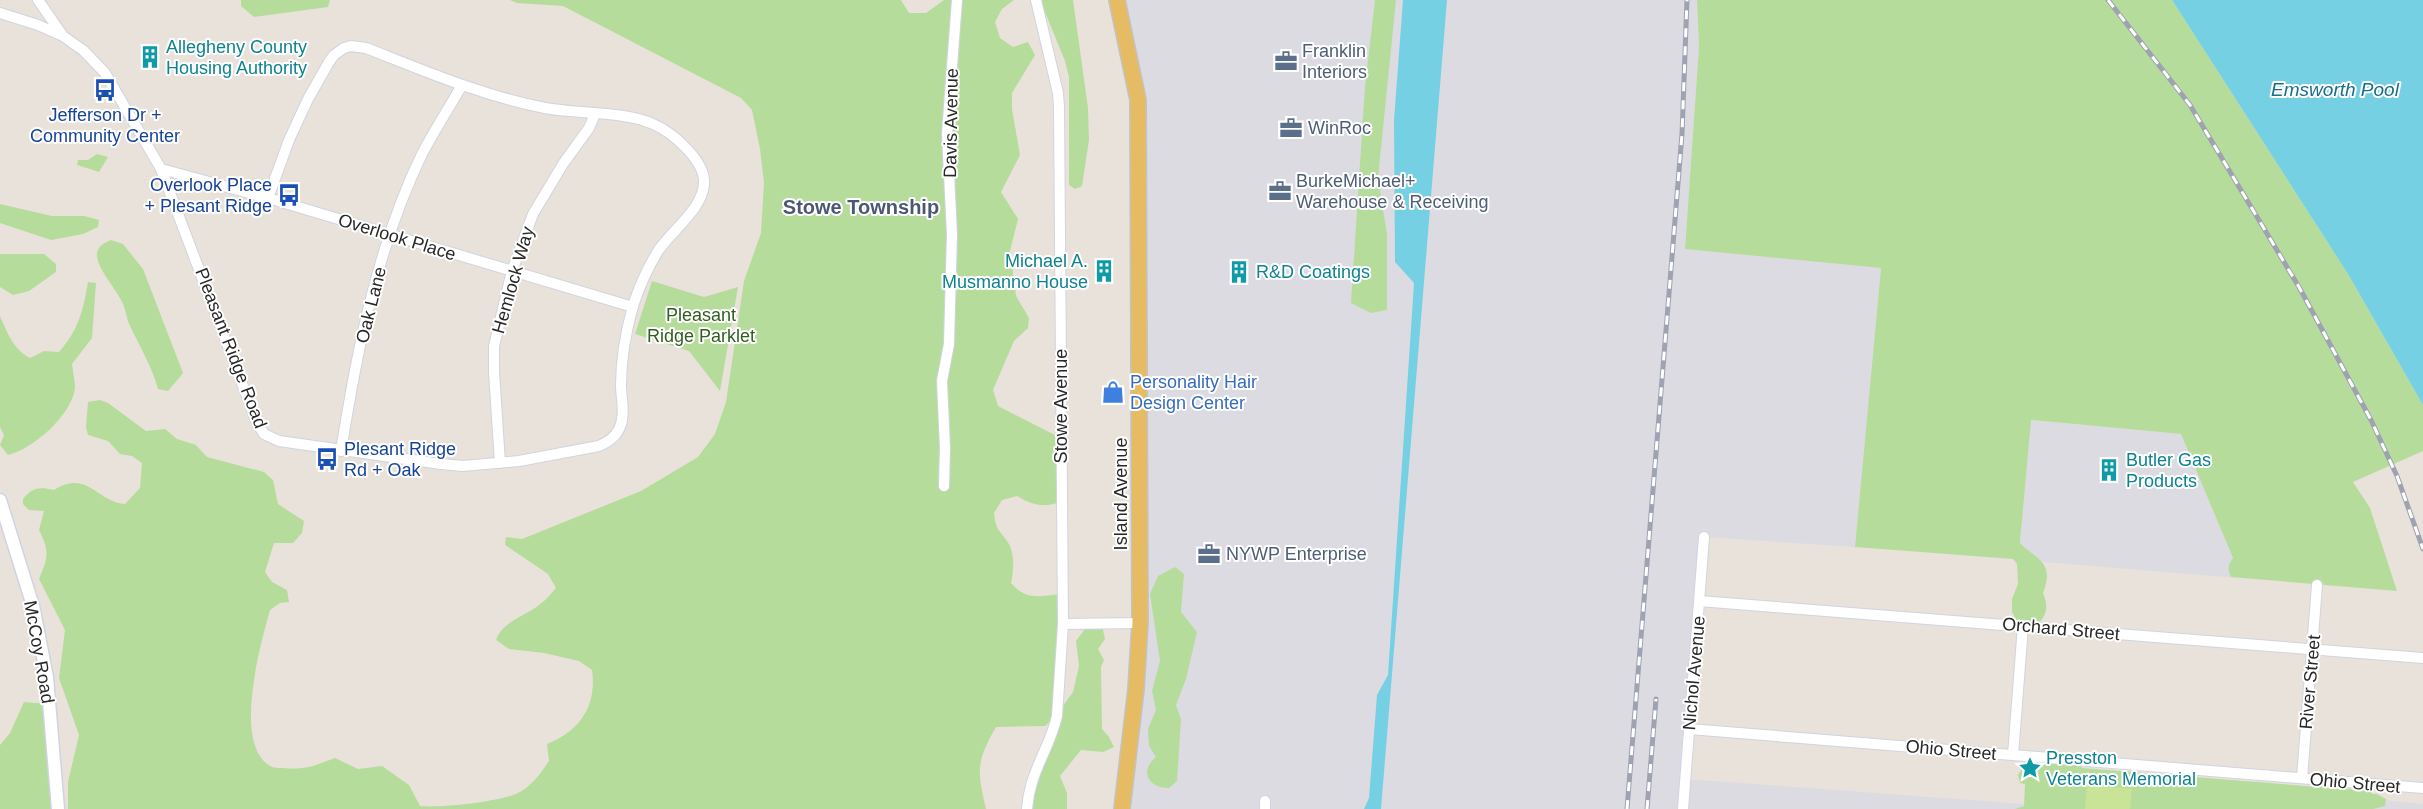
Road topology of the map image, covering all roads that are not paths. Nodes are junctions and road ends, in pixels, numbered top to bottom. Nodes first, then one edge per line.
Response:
1 (38, 0) edge
2 (957, 0) edge
3 (1036, 0) edge
4 (1117, 0) edge
5 (0, 13) edge
6 (63, 36) junction
7 (462, 85) junction
8 (595, 114) junction
9 (161, 169) junction
10 (268, 198) junction
11 (390, 234) junction
12 (512, 271) junction
13 (633, 307) junction
14 (341, 451) junction
15 (500, 463) junction
16 (944, 486) dead end
17 (0, 500) edge
18 (1704, 536) dead end
19 (2317, 585) dead end
20 (1699, 601) junction
21 (1140, 623) junction
22 (1063, 624) junction
23 (2023, 626) junction
24 (2312, 650) junction
25 (2423, 658) edge
26 (1689, 729) junction
27 (2013, 755) junction
28 (2302, 778) junction
29 (2423, 788) edge
30 (58, 809) edge
31 (1027, 809) edge
32 (1122, 809) edge
33 (1683, 809) edge

1 - 6 street
2 - 16 street, Davis Avenue
3 - 22 street, Stowe Avenue
4 - 21 main road, Island Avenue
5 - 6 street
6 - 9 street, Pleasant Ridge Road
7 - 8 street, Pleasant Ridge Road
7 - 10 street, Pleasant Ridge Road
7 - 11 street, Oak Lane
8 - 12 street, Hemlock Way
8 - 13 street, Pleasant Ridge Road
9 - 10 street, Overlook Place
9 - 14 street, Pleasant Ridge Road
10 - 11 street, Overlook Place
11 - 12 street, Overlook Place
11 - 14 street, Oak Lane
12 - 13 street, Overlook Place
12 - 15 street, Hemlock Way
13 - 15 street, Pleasant Ridge Road
14 - 15 street, Pleasant Ridge Road
17 - 30 street, McCoy Road
18 - 20 street, Nichol Avenue
19 - 24 street, River Street
20 - 23 street, Orchard Street
20 - 26 street, Nichol Avenue
21 - 22 street
21 - 32 main road, Island Avenue
22 - 31 street, Stowe Avenue
23 - 24 street, Orchard Street
23 - 27 street
24 - 25 street, Orchard Street
24 - 28 street, River Street
26 - 27 street, Ohio Street
26 - 33 street, Nichol Avenue
27 - 28 street, Ohio Street
28 - 29 street, Ohio Street

